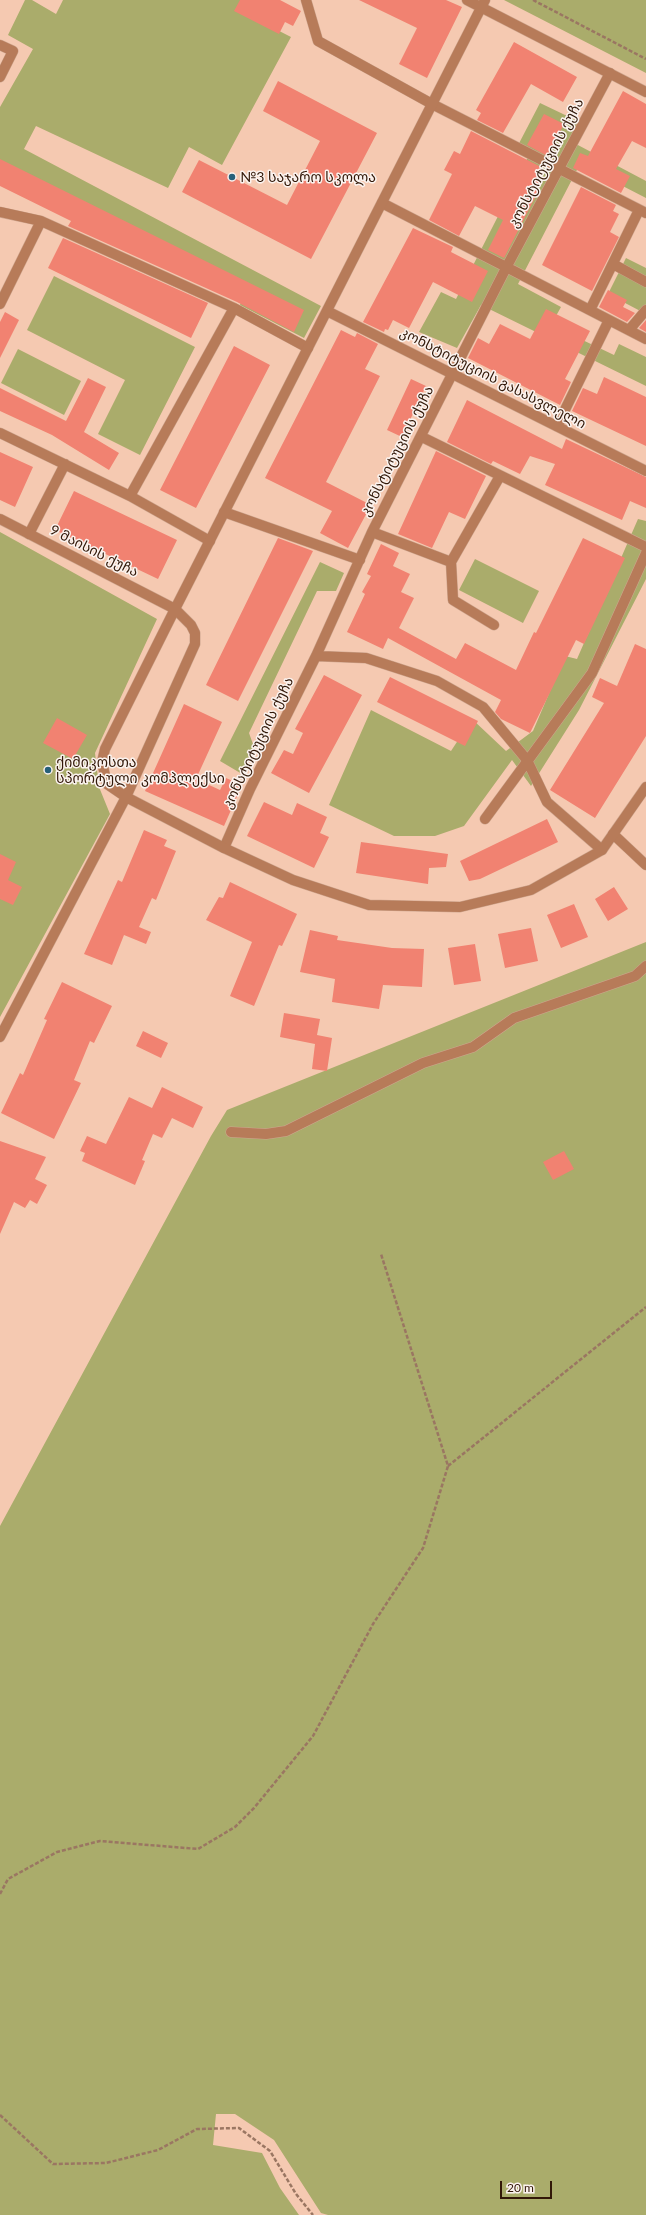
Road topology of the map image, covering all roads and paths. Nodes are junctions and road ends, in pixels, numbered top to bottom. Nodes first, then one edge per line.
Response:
1 (306, 0) edge
2 (467, 0) edge
3 (533, 0) edge
4 (483, 4) edge
5 (0, 45) edge
6 (646, 59) edge
7 (610, 73) junction
8 (0, 77) edge
9 (646, 92) edge
10 (432, 104) junction
11 (559, 169) junction
12 (382, 203) junction
13 (643, 211) edge
14 (0, 212) edge
15 (41, 221) junction
16 (613, 264) junction
17 (506, 268) junction
18 (646, 282) edge
19 (0, 304) edge
20 (234, 308) junction
21 (590, 310) junction
22 (646, 310) edge
23 (327, 311) junction
24 (609, 320) junction
25 (629, 330) junction
26 (646, 339) edge
27 (308, 348) junction
28 (452, 374) junction
29 (557, 426) junction
30 (0, 433) edge
31 (422, 437) junction
32 (65, 464) junction
33 (646, 471) edge
34 (500, 476) junction
35 (130, 496) junction
36 (224, 512) junction
37 (0, 519) edge
38 (372, 532) junction
39 (29, 534) junction
40 (210, 541) junction
41 (646, 547) edge
42 (646, 553) edge
43 (360, 560) junction
44 (451, 562) junction
45 (175, 608) junction
46 (494, 625) dead end
47 (316, 656) junction
48 (528, 760) junction
49 (646, 787) edge
50 (126, 797) junction
51 (485, 819) dead end
52 (613, 834) junction
53 (224, 848) junction
54 (602, 850) junction
55 (646, 865) edge
56 (646, 966) edge
57 (0, 1037) edge
58 (231, 1132) dead end
59 (381, 1254) dead end
60 (646, 1307) edge
61 (448, 1466) junction
62 (0, 1894) edge
63 (0, 2115) edge
64 (313, 2215) edge

1 - 10 street
2 - 4 street
3 - 6 path
4 - 7 street
4 - 10 street
5 - 8 street
7 - 9 street
7 - 11 street, კონსტიტუციის ქუჩა
10 - 11 street
10 - 12 street
11 - 13 street
11 - 17 street, კონსტიტუციის ქუჩა
12 - 17 street
12 - 23 street
13 - 16 street
14 - 15 street
15 - 19 street
15 - 20 street
16 - 18 street
16 - 21 street
17 - 21 street
17 - 28 street, კონსტიტუციის ქუჩა
20 - 27 street
20 - 35 street
21 - 24 street
22 - 25 street
23 - 27 street
23 - 28 street, კონსტიტუციის გასასვლელი
24 - 25 street
24 - 29 street
25 - 26 street
27 - 36 street
28 - 29 street, კონსტიტუციის გასასვლელი
28 - 31 street, კონსტიტუციის ქუჩა
29 - 33 street, კონსტიტუციის გასასვლელი
30 - 32 street
31 - 34 street
31 - 38 street, კონსტიტუციის ქუჩა
32 - 35 street
32 - 39 street
34 - 41 street
34 - 44 street
35 - 40 street
36 - 40 street
36 - 43 street
37 - 39 street, 9 მაისის ქუჩა
38 - 43 street, კონსტიტუციის ქუჩა
38 - 44 street
39 - 45 street, 9 მაისის ქუჩა
40 - 45 street
42 - 48 street
43 - 47 street, კონსტიტუციის ქუჩა
44 - 46 street
45 - 50 street
45 - 50 street
47 - 48 street
47 - 53 street, კონსტიტუციის ქუჩა
48 - 51 street
48 - 54 street
49 - 52 street
50 - 53 street
50 - 57 street
52 - 54 street
52 - 55 street
53 - 54 street
56 - 58 street
59 - 61 path
60 - 61 path
61 - 62 path
63 - 64 path

